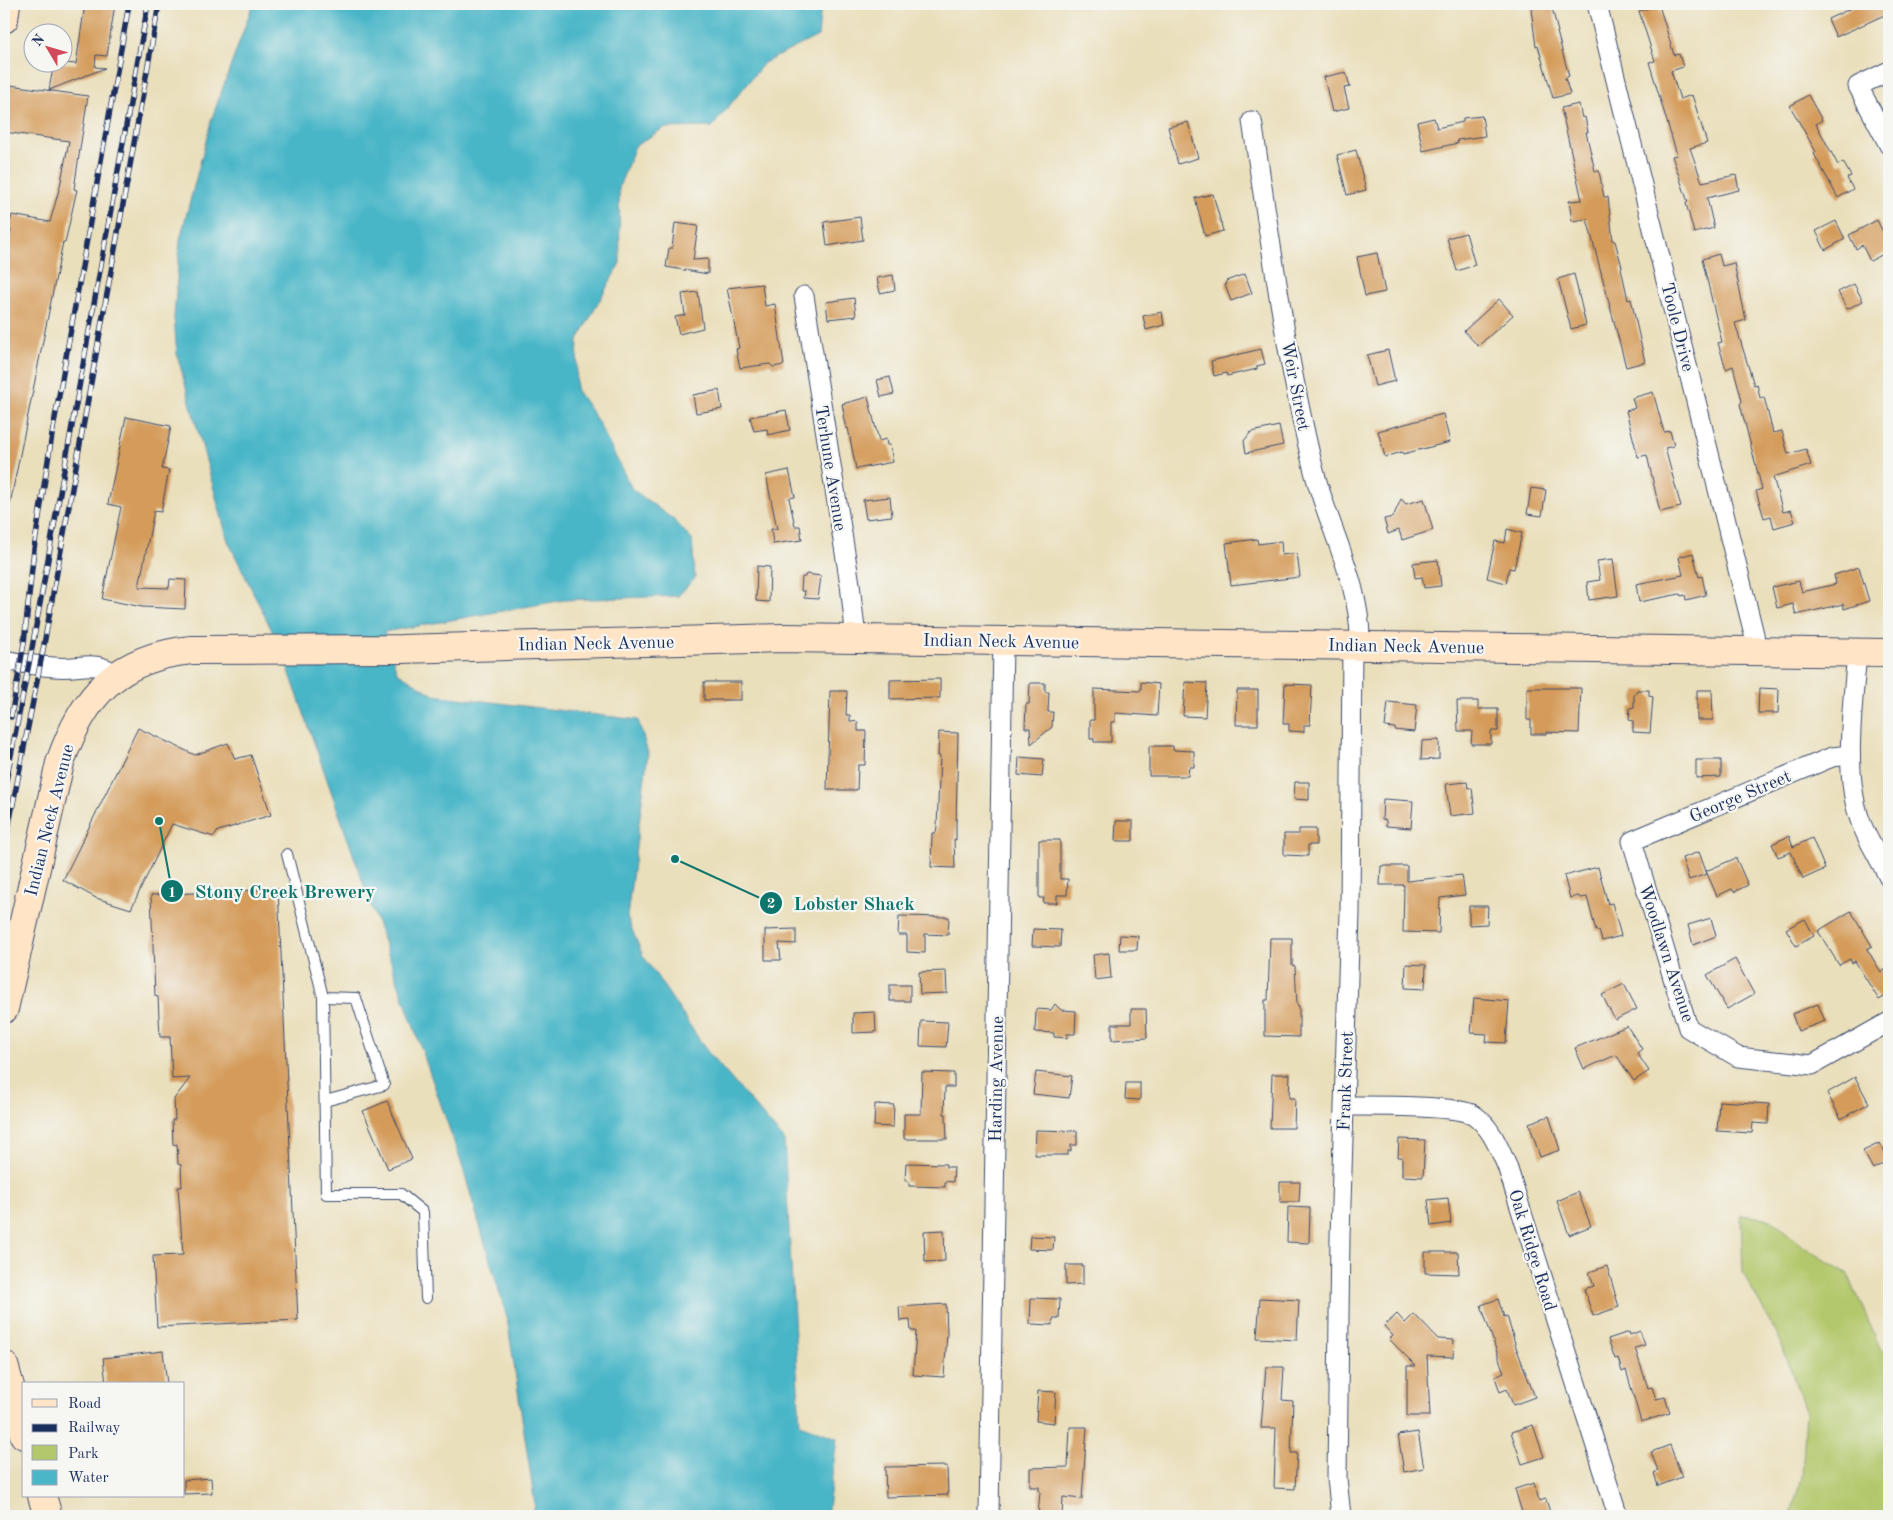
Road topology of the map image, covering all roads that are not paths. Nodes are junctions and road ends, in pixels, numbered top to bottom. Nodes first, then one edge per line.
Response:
1 (6, 4) edge
2 (1597, 4) edge
3 (4, 19) edge
4 (1889, 72) edge
5 (1252, 121) dead end
6 (1889, 144) edge
7 (804, 296) dead end
8 (856, 639) junction
9 (1003, 642) junction
10 (1356, 645) junction
11 (1756, 650) junction
12 (1856, 652) junction
13 (1889, 653) edge
14 (4, 660) edge
15 (118, 675) junction
16 (1850, 755) junction
17 (1632, 841) joint
18 (287, 854) dead end
19 (1889, 878) edge
20 (323, 997) junction
21 (4, 1009) edge
22 (1889, 1022) edge
23 (325, 1101) junction
24 (1345, 1106) junction
25 (426, 1298) dead end
26 (4, 1366) edge
27 (22, 1428) edge
28 (43, 1498) edge
29 (48, 1516) edge
30 (989, 1516) edge
31 (1341, 1516) edge
32 (1618, 1516) edge

1 - 3 street
2 - 11 street, Toole Drive
4 - 6 street
5 - 10 street, Weir Street
7 - 8 street, Terhune Avenue
8 - 9 street, Indian Neck Avenue
8 - 15 street, Indian Neck Avenue
9 - 10 street, Indian Neck Avenue
9 - 30 street, Harding Avenue
10 - 11 street, Indian Neck Avenue
10 - 24 street, Frank Street
11 - 12 street, Indian Neck Avenue
12 - 13 street, Indian Neck Avenue
12 - 16 street
14 - 15 street
15 - 21 street, Indian Neck Avenue
16 - 17 street, George Street
16 - 19 street
17 - 22 street, Woodlawn Avenue
18 - 20 lane
20 - 23 lane
20 - 23 lane
23 - 25 lane
24 - 31 street, Frank Street
24 - 32 street, Oak Ridge Road
26 - 27 street
28 - 29 street

